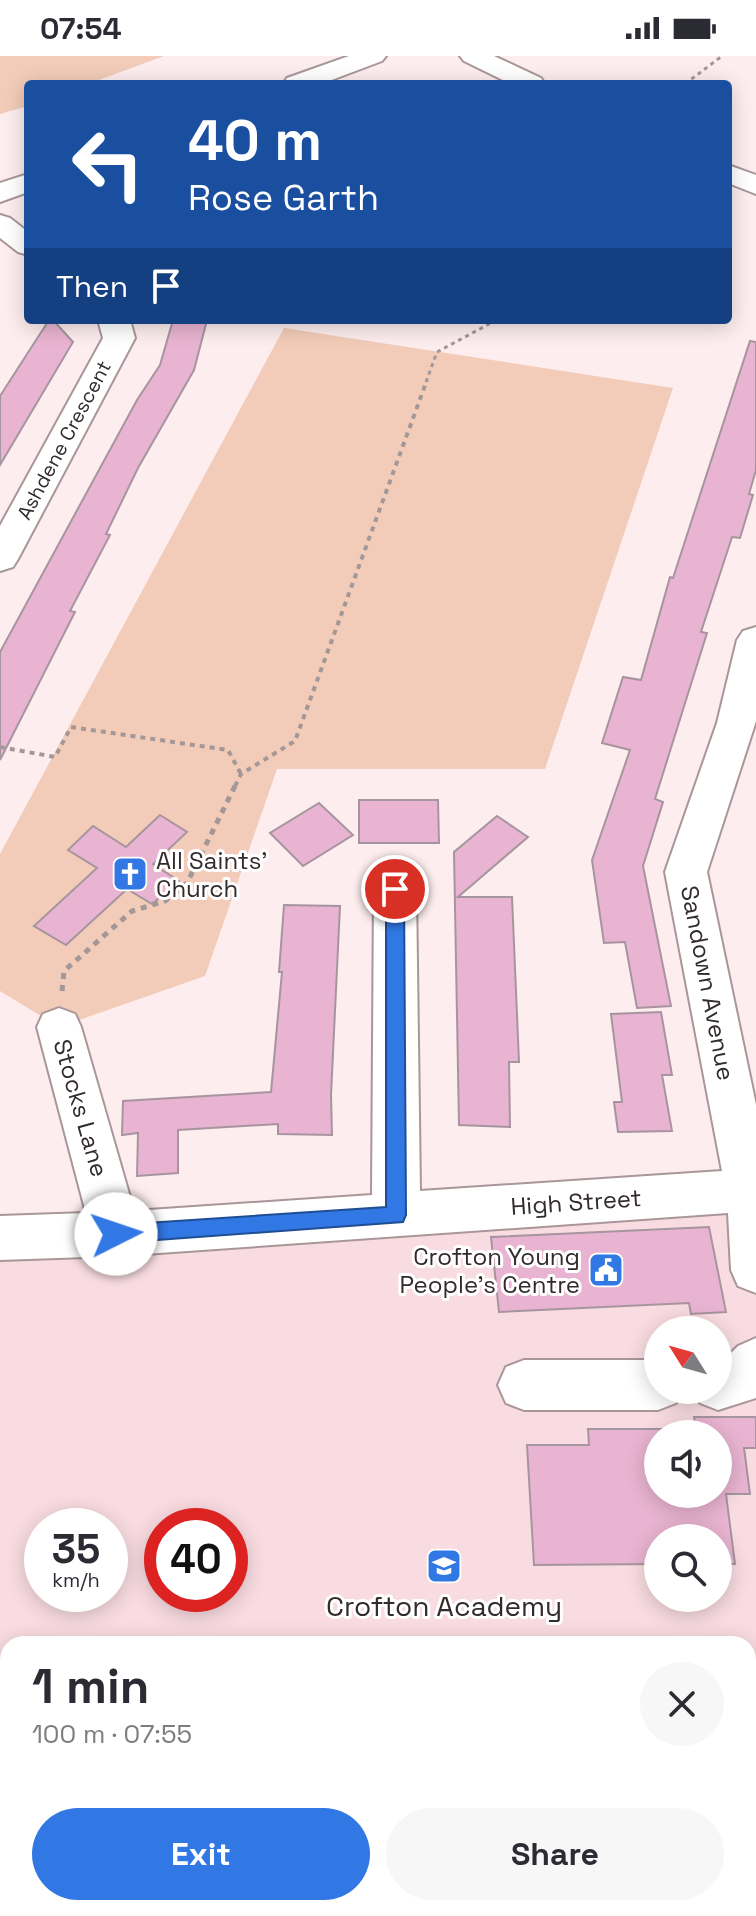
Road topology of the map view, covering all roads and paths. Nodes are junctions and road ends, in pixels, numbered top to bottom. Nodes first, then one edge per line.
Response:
1 (373, 56) edge
2 (473, 56) edge
3 (722, 56) edge
4 (307, 80) edge
5 (524, 80) edge
6 (690, 80) edge
7 (732, 175) edge
8 (24, 184) edge
9 (756, 185) edge
10 (0, 193) edge
11 (0, 224) edge
12 (24, 243) edge
13 (115, 324) edge
14 (489, 324) edge
15 (0, 559) edge
16 (756, 640) edge
17 (746, 725) edge
18 (0, 747) edge
19 (241, 774) junction
20 (395, 889) dead end
21 (59, 1027) joint
22 (753, 1190) edge
23 (396, 1215) junction
24 (116, 1234) junction
25 (0, 1238) edge
26 (756, 1270) edge
27 (756, 1363) edge
28 (732, 1381) edge
29 (524, 1385) dead end
30 (644, 1385) edge

1 - 4 street
2 - 5 street
3 - 6 path
7 - 9 street
8 - 10 street
11 - 12 street
13 - 15 street, Ashdene Crescent
14 - 19 path
16 - 17 street, Sandown Avenue
17 - 22 street, Sandown Avenue
18 - 19 path
19 - 21 path
20 - 23 street
21 - 24 street, Stocks Lane
22 - 23 street, High Street
22 - 26 street, Sandown Avenue
23 - 24 street, High Street
24 - 25 street, High Street
27 - 28 street
29 - 30 street

